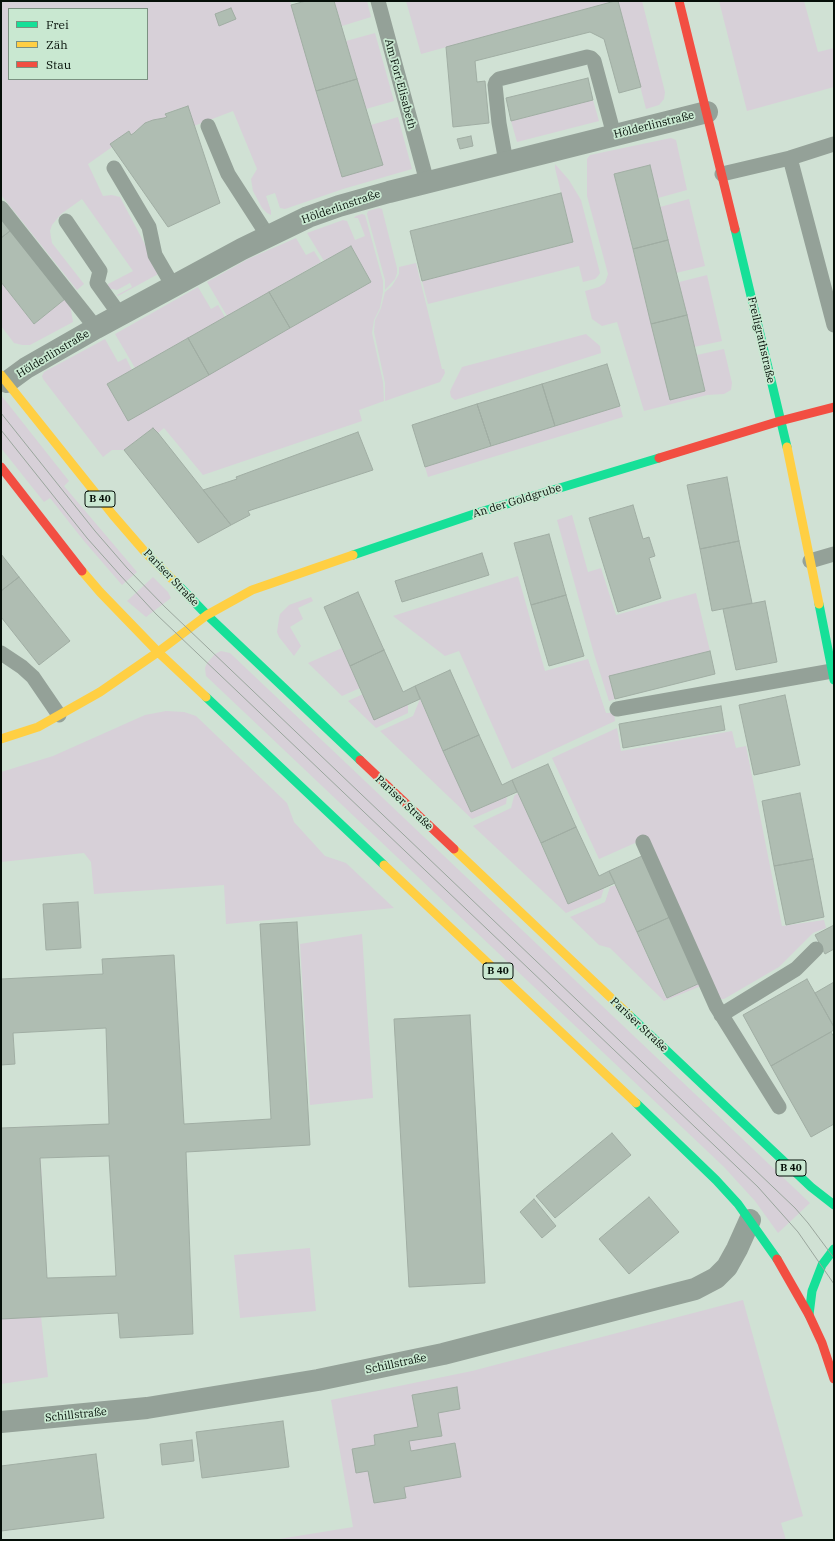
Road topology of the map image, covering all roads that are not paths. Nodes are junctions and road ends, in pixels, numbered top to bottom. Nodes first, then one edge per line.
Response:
1 (378, 1) edge
2 (679, 1) edge
3 (707, 112) junction
4 (208, 126) dead end
5 (614, 135) junction
6 (834, 144) edge
7 (790, 158) junction
8 (506, 162) junction
9 (114, 168) dead end
10 (425, 174) junction
11 (722, 174) junction
12 (1, 208) edge
13 (66, 221) dead end
14 (268, 236) junction
15 (173, 286) junction
16 (120, 315) junction
17 (834, 325) edge
18 (96, 328) junction
19 (4, 378) edge
20 (834, 407) edge
21 (780, 421) junction
22 (1, 467) edge
23 (834, 554) edge
24 (810, 561) junction
25 (207, 615) junction
26 (158, 652) junction
27 (1, 653) edge
28 (833, 676) edge
29 (617, 709) dead end
30 (59, 715) junction
31 (1, 739) edge
32 (643, 842) dead end
33 (816, 949) dead end
34 (721, 1014) junction
35 (779, 1107) dead end
36 (834, 1205) edge
37 (750, 1220) junction
38 (834, 1249) edge
39 (809, 1315) junction
40 (834, 1379) edge
41 (1, 1422) edge

1 - 10 lane, Am Fort Elisabeth
2 - 3 main road, Freiligrathstraße
3 - 5 street, Hölderlinstraße
3 - 11 main road, Freiligrathstraße
4 - 14 lane
5 - 8 street, Hölderlinstraße
5 - 8 lane
6 - 7 lane
7 - 11 lane
7 - 17 lane
8 - 10 street, Hölderlinstraße
9 - 15 lane
10 - 14 street, Hölderlinstraße
11 - 21 main road, Freiligrathstraße
12 - 18 lane
13 - 16 lane
14 - 15 street, Hölderlinstraße
15 - 16 street, Hölderlinstraße
16 - 18 street, Hölderlinstraße
18 - 19 street, Hölderlinstraße
19 - 25 main road, Pariser Straße / B 40
20 - 21 main road, An der Goldgrube
21 - 24 main road, Freiligrathstraße
21 - 25 main road, An der Goldgrube
22 - 26 main road
23 - 24 lane
24 - 28 main road, Freiligrathstraße
25 - 26 main road, An der Goldgrube
25 - 36 main road, Pariser Straße / B 40
26 - 30 main road, An der Goldgrube
26 - 37 main road, B 40
27 - 30 lane
28 - 29 lane
30 - 31 main road, An der Goldgrube
32 - 34 lane
33 - 34 lane
34 - 35 lane
37 - 39 main road, B 40
37 - 41 street, Schillstraße
38 - 39 main road
39 - 40 main road, B 40

